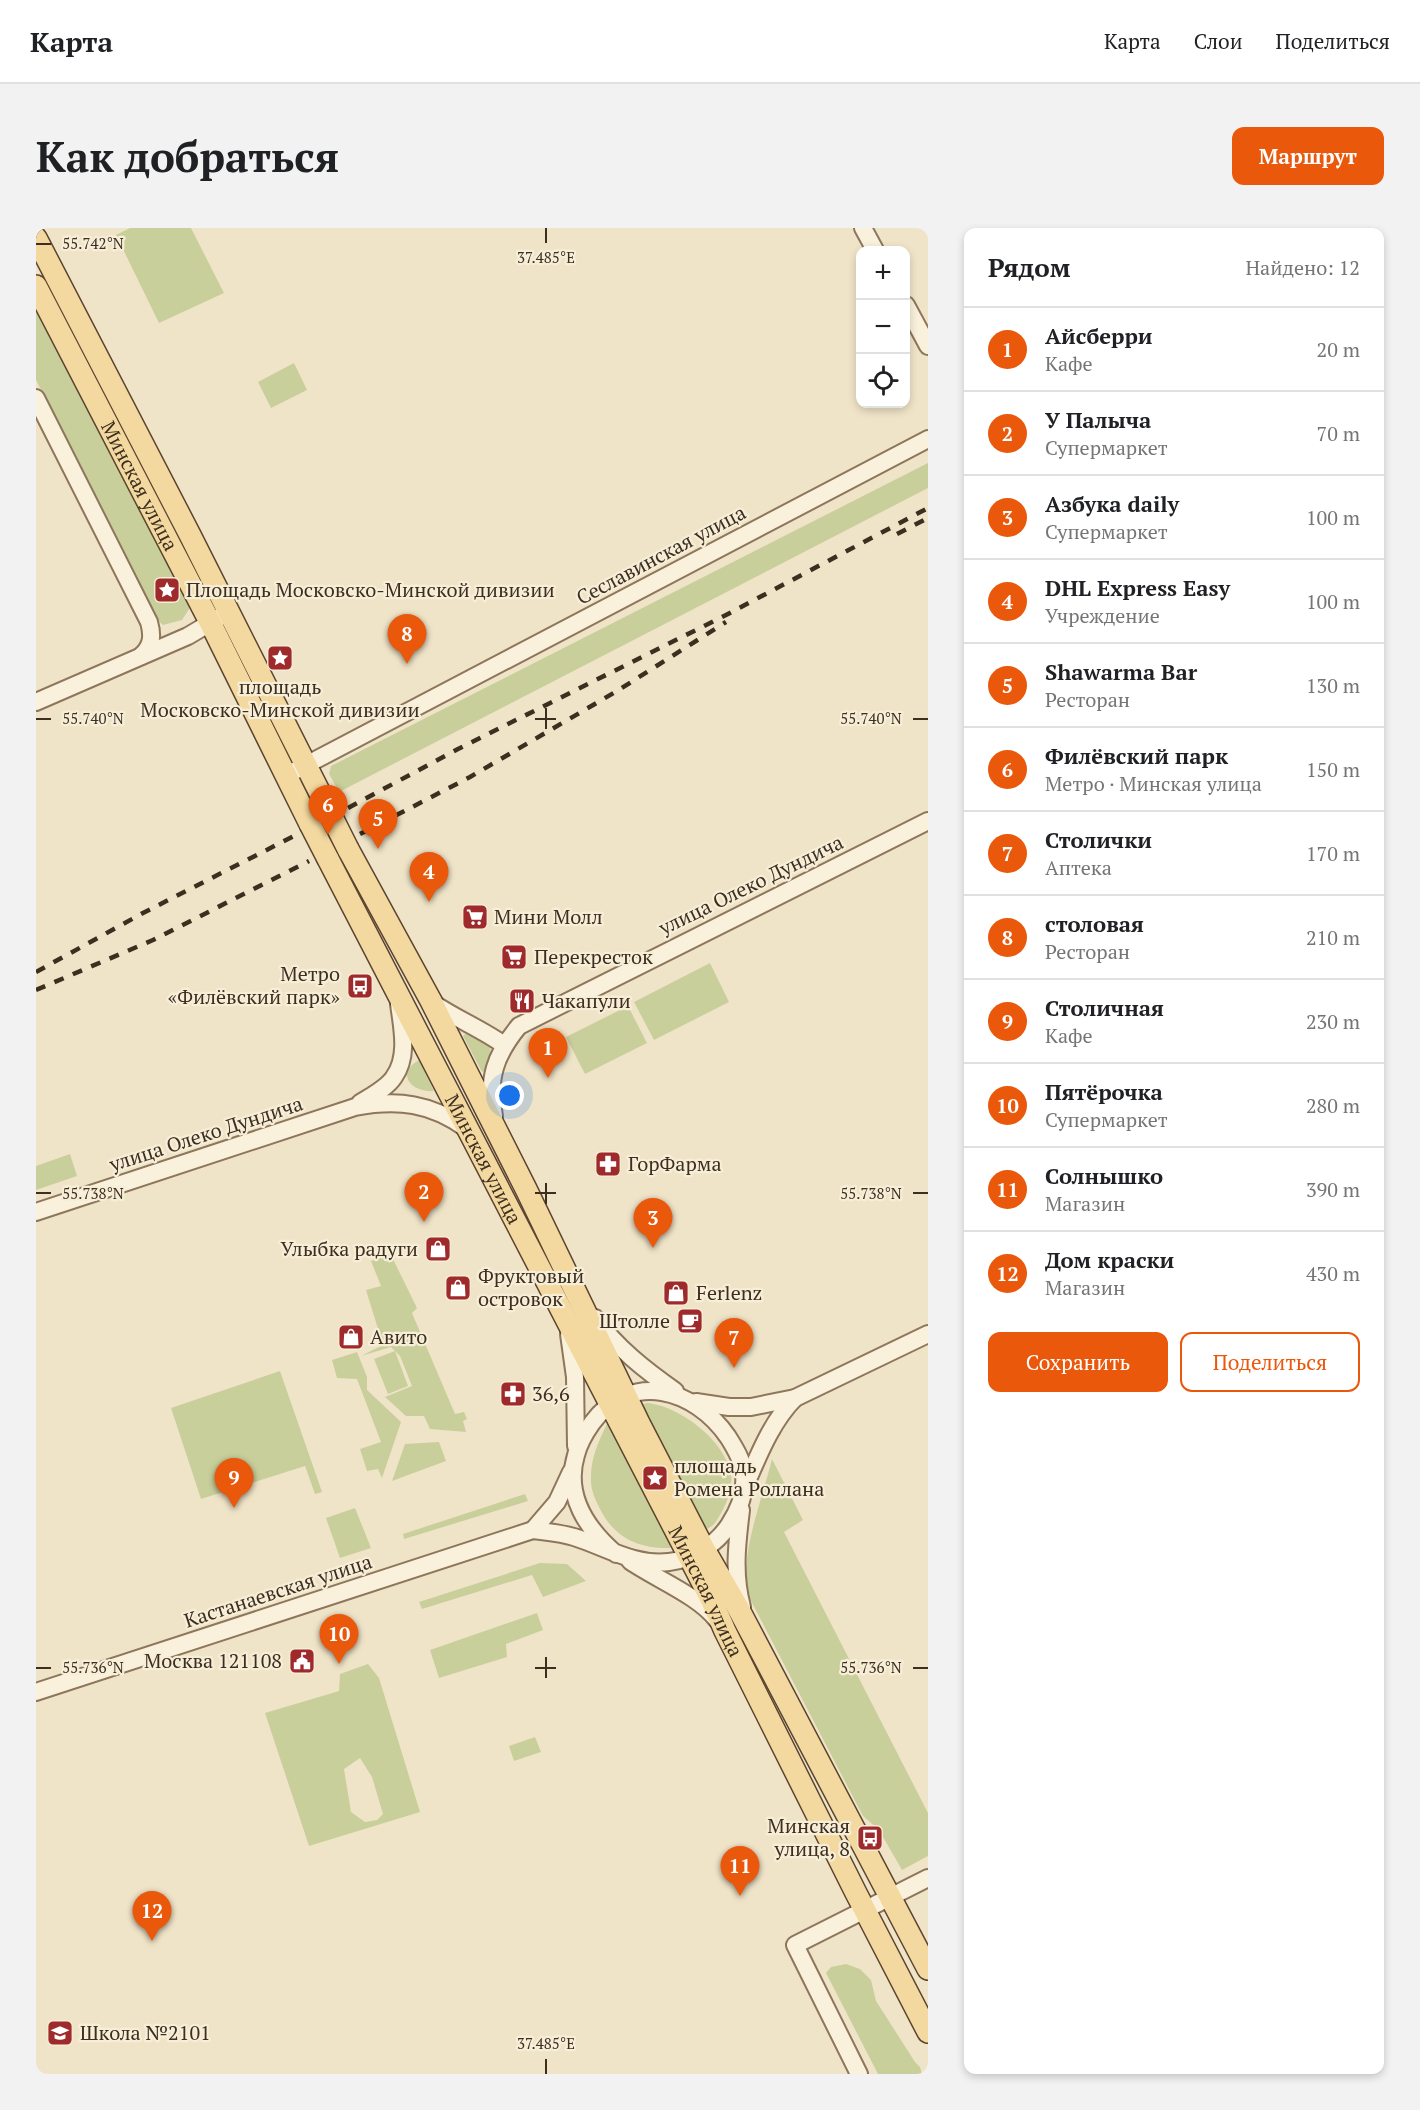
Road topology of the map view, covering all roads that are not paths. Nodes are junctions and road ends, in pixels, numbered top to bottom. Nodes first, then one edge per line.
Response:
1 (863, 228) edge
2 (36, 238) edge
3 (873, 246) edge
4 (36, 286) edge
5 (910, 312) edge
6 (928, 346) edge
7 (36, 398) edge
8 (928, 439) edge
9 (229, 610) junction
10 (211, 624) junction
11 (141, 656) junction
12 (36, 702) edge
13 (306, 764) junction
14 (285, 776) junction
15 (928, 820) edge
16 (397, 993) junction
17 (431, 1002) junction
18 (504, 1045) junction
19 (355, 1107) junction
20 (467, 1129) junction
21 (496, 1132) junction
22 (36, 1212) edge
23 (582, 1302) junction
24 (565, 1315) junction
25 (928, 1334) edge
26 (795, 1398) junction
27 (688, 1399) junction
28 (618, 1400) junction
29 (574, 1461) junction
30 (743, 1494) junction
31 (533, 1530) junction
32 (697, 1553) junction
33 (620, 1555) junction
34 (745, 1621) junction
35 (725, 1631) junction
36 (36, 1692) edge
37 (928, 1878) edge
38 (891, 1897) junction
39 (865, 1910) junction
40 (928, 1969) edge
41 (928, 2032) edge
42 (859, 2074) edge

1 - 3 street
2 - 9 main road, Минская улица
4 - 10 main road, Минская улица
5 - 6 street
7 - 11 street
8 - 13 street, Сеславинская улица
9 - 10 street
9 - 13 main road, Минская улица
10 - 11 street
10 - 14 main road, Минская улица
11 - 12 street
13 - 14 street, Сеславинская улица
13 - 17 main road, Минская улица, bridge
14 - 16 main road, Минская улица, bridge
15 - 18 street, улица Олеко Дундича
16 - 19 street, улица Олеко Дундича
16 - 20 main road, Минская улица
17 - 18 street
17 - 21 main road, Минская улица
18 - 21 street, улица Олеко Дундича
19 - 20 street, улица Олеко Дундича
19 - 22 street, улица Олеко Дундича
20 - 24 main road, Минская улица
21 - 23 main road, Минская улица
23 - 27 street
23 - 28 main road, Минская улица
24 - 28 main road, Минская улица
24 - 29 street
25 - 26 street
26 - 27 street
26 - 30 street
27 - 28 street
27 - 30 street
28 - 29 street
28 - 32 main road, Минская улица
29 - 31 street
29 - 33 street
30 - 32 street
30 - 34 street
31 - 33 street, Кастанаевская улица
31 - 36 street, Кастанаевская улица
32 - 33 street, Кастанаевская улица
32 - 34 main road, Минская улица
32 - 35 main road, Минская улица
33 - 35 street
34 - 38 main road, Минская улица
35 - 39 main road, Минская улица
37 - 38 street
38 - 39 street
38 - 40 main road, Минская улица
39 - 41 main road, Минская улица
39 - 42 street

